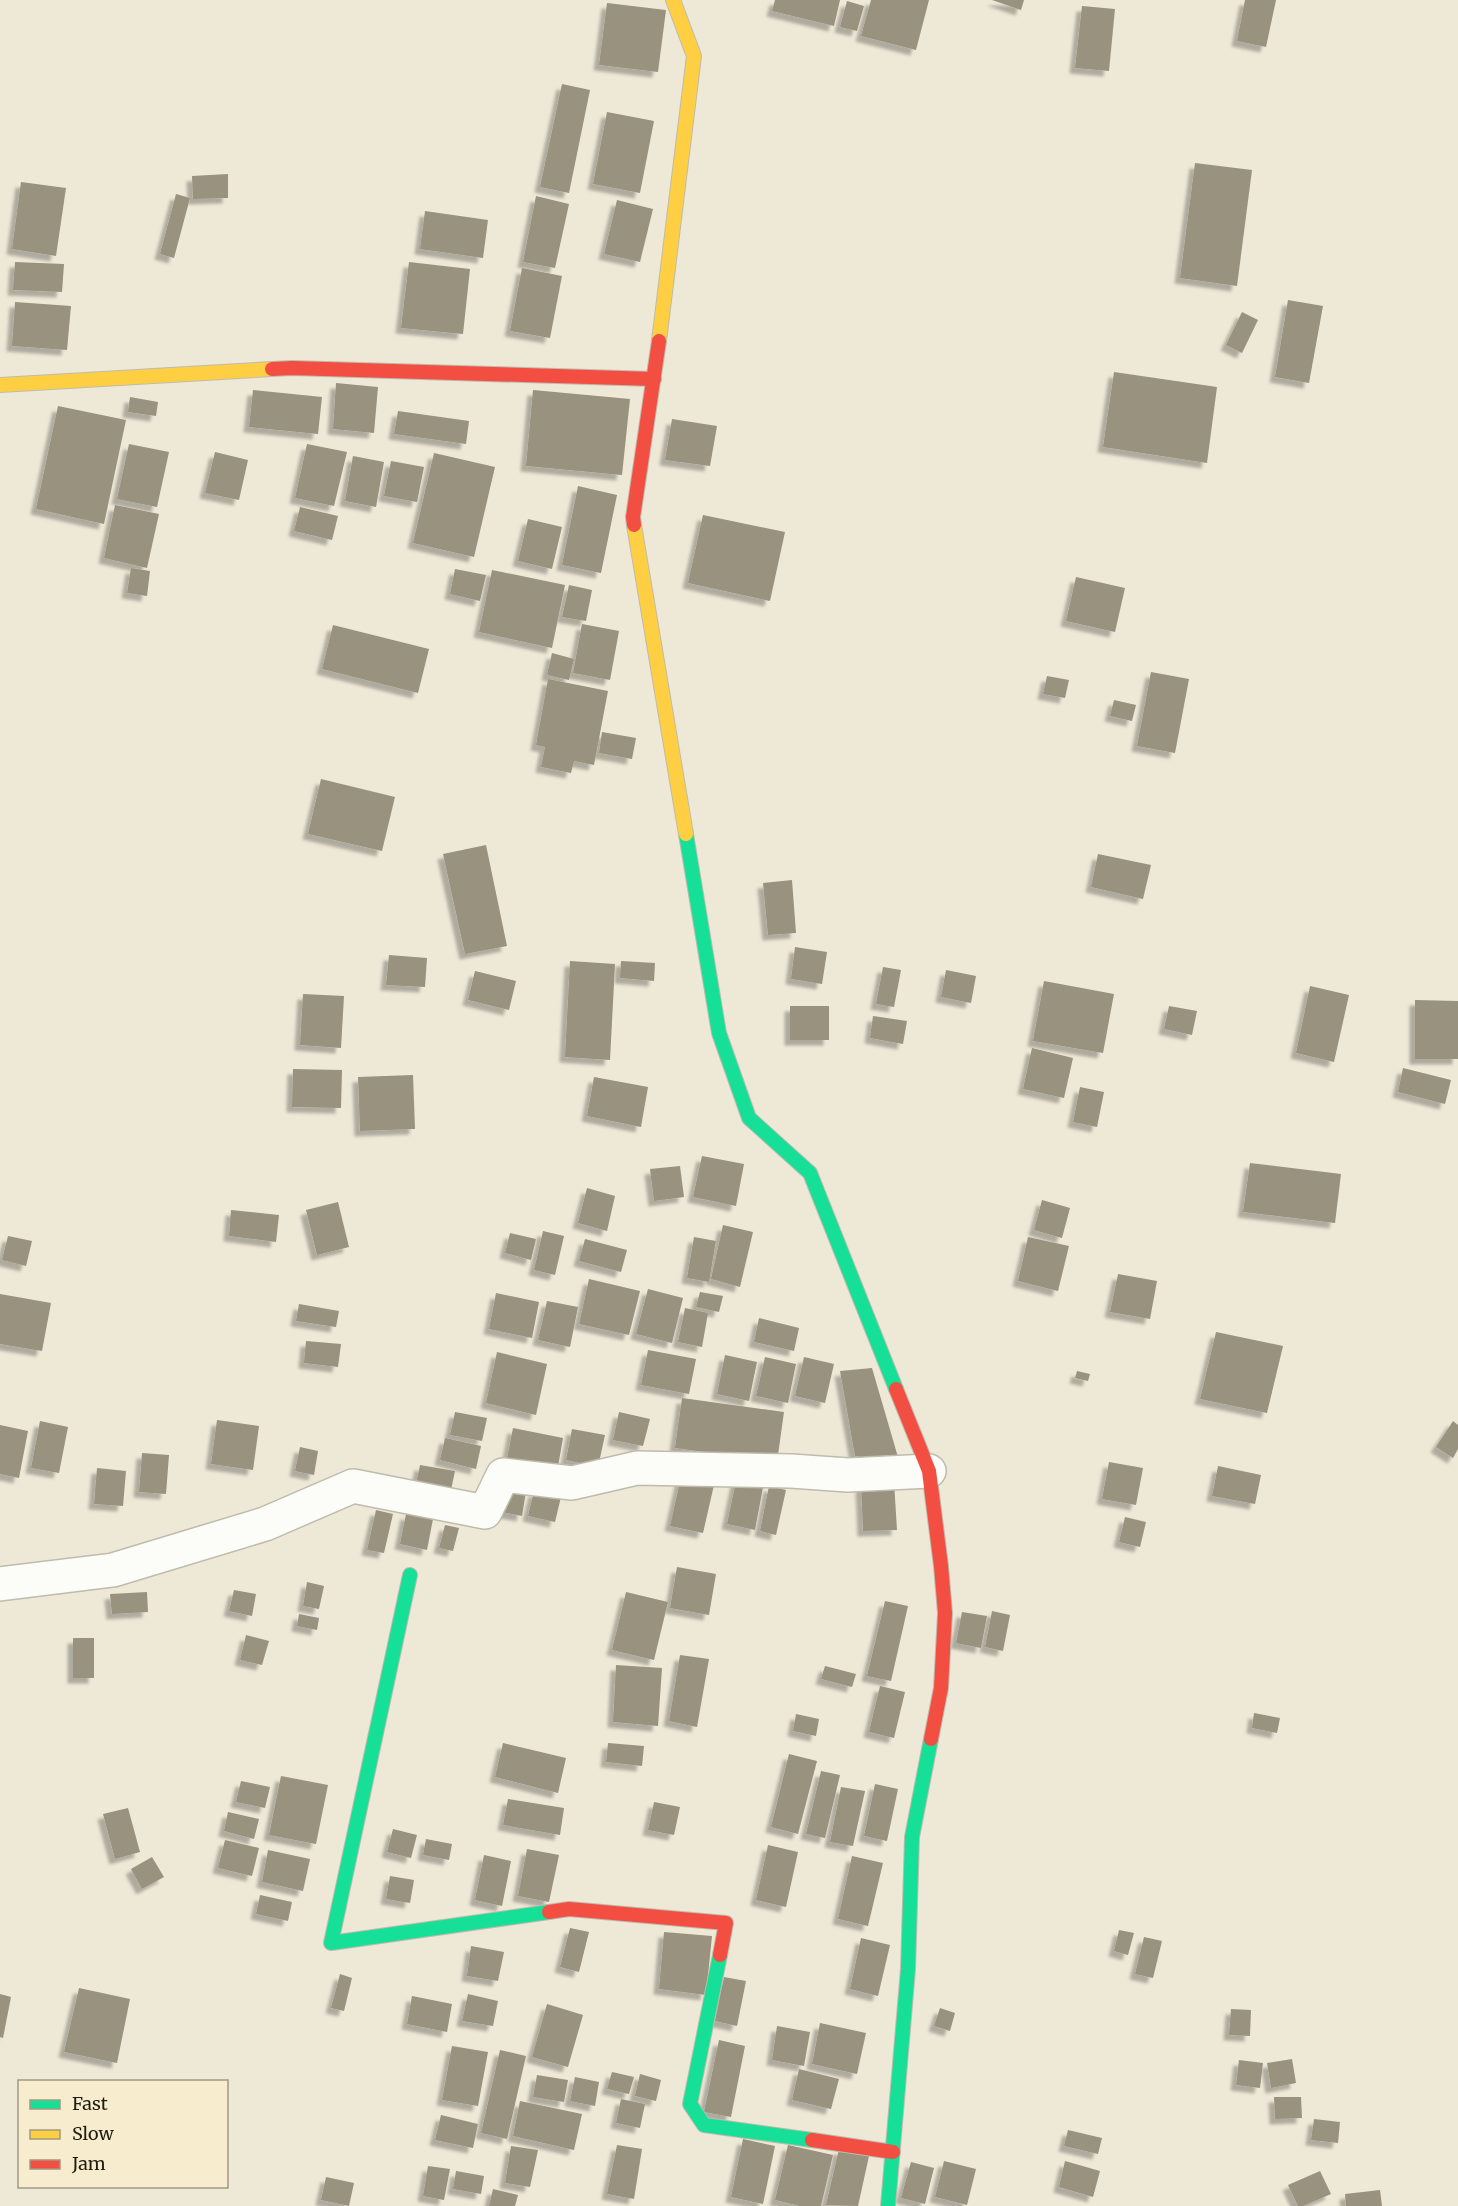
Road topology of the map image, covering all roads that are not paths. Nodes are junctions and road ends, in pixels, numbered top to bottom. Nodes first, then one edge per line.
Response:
1 (673, 0) edge
2 (654, 378) junction
3 (0, 385) edge
4 (929, 1471) junction
5 (410, 1575) dead end
6 (0, 1584) edge
7 (893, 2152) junction
8 (888, 2206) edge

1 - 2 street
2 - 3 street
2 - 4 street
4 - 6 street
4 - 7 street
5 - 7 street
7 - 8 street

